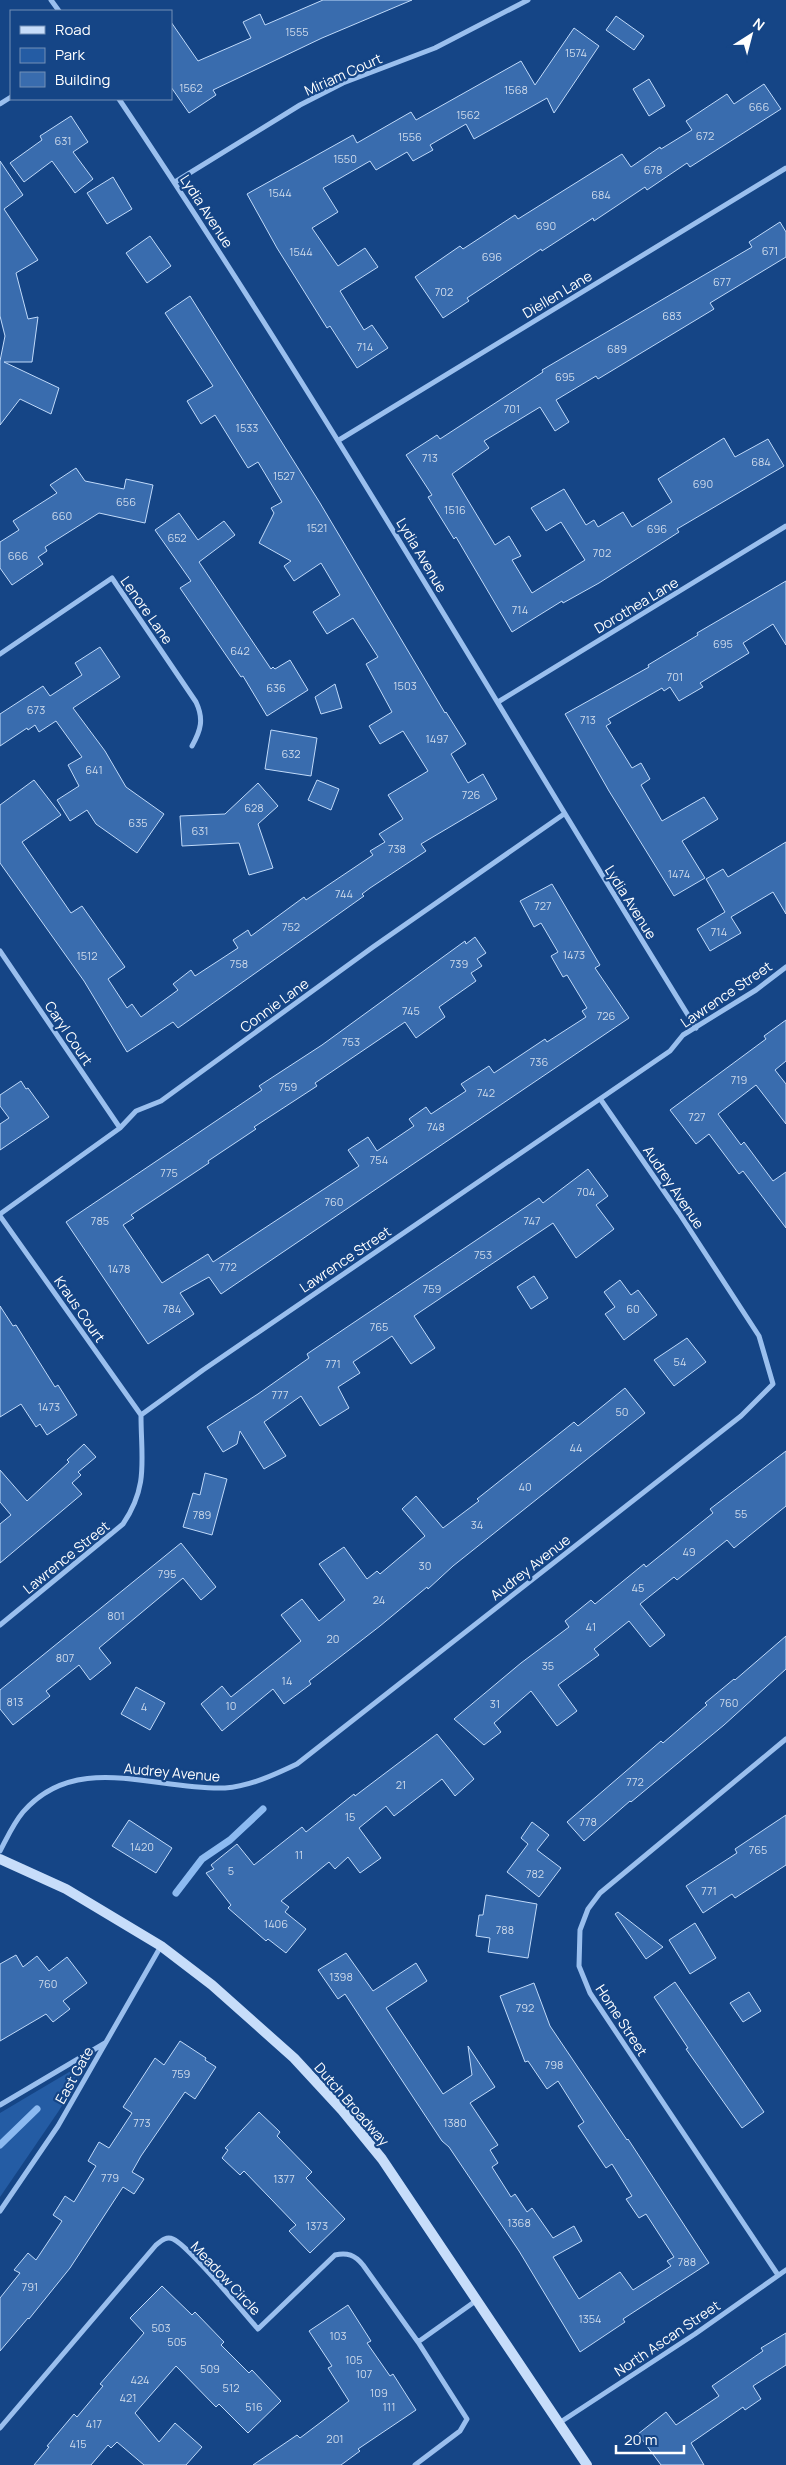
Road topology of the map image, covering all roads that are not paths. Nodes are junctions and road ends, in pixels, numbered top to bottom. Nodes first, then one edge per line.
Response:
1 (528, 0) edge
2 (120, 100) edge
3 (786, 168) edge
4 (175, 182) junction
5 (339, 440) junction
6 (786, 526) edge
7 (0, 654) edge
8 (498, 702) junction
9 (192, 746) dead end
10 (564, 814) junction
11 (0, 951) edge
12 (786, 967) edge
13 (696, 1028) junction
14 (600, 1100) junction
15 (120, 1128) junction
16 (0, 1215) edge
17 (141, 1416) junction
18 (0, 1625) edge
19 (786, 1738) edge
20 (0, 1851) edge
21 (0, 1860) edge
22 (161, 1946) junction
23 (106, 2042) junction
24 (0, 2105) edge
25 (0, 2211) edge
26 (786, 2270) edge
27 (778, 2275) junction
28 (477, 2300) junction
29 (418, 2342) junction
30 (559, 2424) junction
31 (0, 2428) edge
32 (415, 2465) edge
33 (587, 2465) edge

1 - 4 street, Miriam Court
2 - 4 street, Lydia Avenue
3 - 5 street, Diellen Lane
4 - 5 street, Lydia Avenue
5 - 8 street, Lydia Avenue
6 - 8 street, Dorothea Lane
7 - 9 street, Lenore Lane
8 - 10 street, Lydia Avenue
10 - 13 street, Lydia Avenue
10 - 15 street, Connie Lane
11 - 15 street, Caryl Court
12 - 13 street, Lawrence Street
13 - 14 street, Lawrence Street
14 - 17 street, Lawrence Street
14 - 20 street, Audrey Avenue
15 - 16 street, Connie Lane
16 - 17 street, Kraus Court
17 - 18 street, Lawrence Street
19 - 27 street, Home Street
21 - 22 main road, Dutch Broadway
22 - 23 street, East Gate
22 - 28 main road, Dutch Broadway
23 - 24 street
23 - 25 street, East Gate
26 - 27 street, North Ascan Street
27 - 30 street, North Ascan Street
28 - 29 street
28 - 30 main road, Dutch Broadway
29 - 31 street, Meadow Circle
29 - 32 street, Meadow Circle
30 - 33 main road, Dutch Broadway

